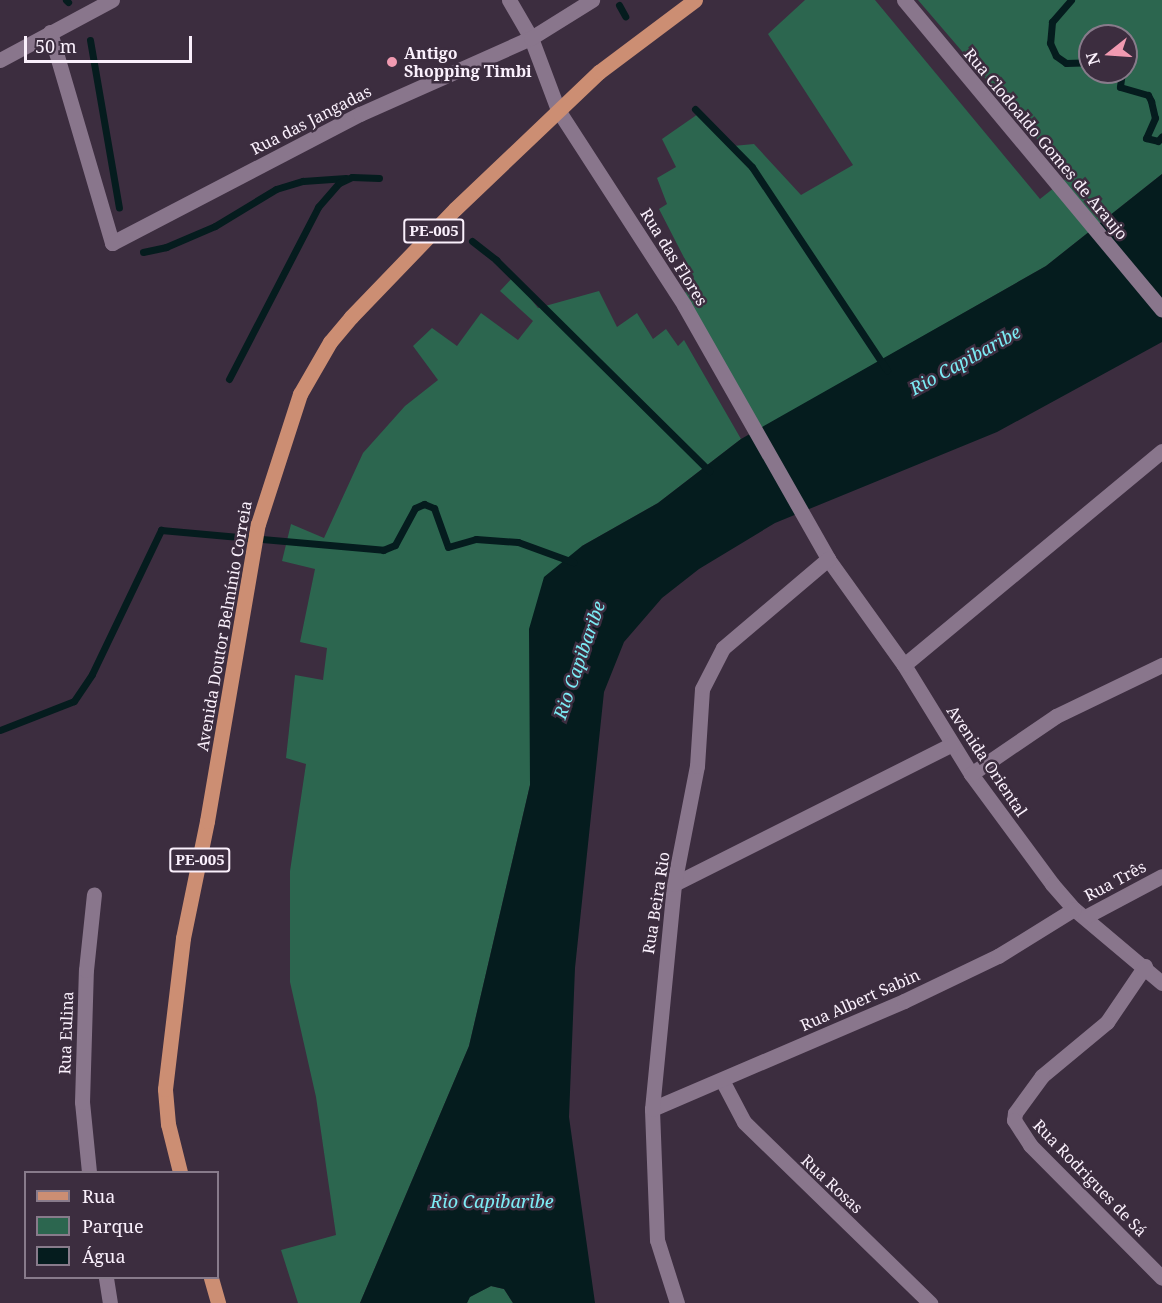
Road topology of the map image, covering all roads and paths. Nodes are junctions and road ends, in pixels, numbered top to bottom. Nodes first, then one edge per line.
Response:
1 (112, 0) edge
2 (509, 0) edge
3 (592, 0) edge
4 (695, 0) edge
5 (903, 1) edge
6 (50, 32) junction
7 (531, 38) junction
8 (0, 60) edge
9 (558, 110) junction
10 (1162, 310) edge
11 (1162, 451) edge
12 (813, 533) joint
13 (828, 559) junction
14 (904, 665) junction
15 (1162, 665) edge
16 (952, 744) junction
17 (971, 774) junction
18 (1162, 876) edge
19 (674, 884) junction
20 (93, 894) dead end
21 (1080, 913) junction
22 (1145, 966) junction
23 (1162, 983) edge
24 (723, 1082) junction
25 (652, 1109) junction
26 (89, 1171) edge
27 (180, 1171) edge
28 (1162, 1278) edge
29 (106, 1279) edge
30 (211, 1279) edge
31 (110, 1303) edge
32 (218, 1303) edge
33 (677, 1303) edge
34 (930, 1303) edge

1 - 6 street
2 - 7 street, Rua das Flores
3 - 7 street, Rua das Jangadas
4 - 9 main road, Avenida Doutor Belmínio Correia / PE-005
5 - 10 street, Rua Clodoaldo Gomes de Araujo
6 - 7 street, Rua das Jangadas
6 - 8 street
7 - 9 street, Rua das Flores
9 - 12 street, Rua das Flores
9 - 27 main road, Avenida Doutor Belmínio Correia / PE-005
11 - 14 street
12 - 13 street, Avenida Oriental
13 - 14 street, Avenida Oriental
13 - 19 street, Rua Beira Rio
14 - 16 street, Avenida Oriental
15 - 17 street
16 - 17 street, Avenida Oriental
16 - 19 street
17 - 21 street, Avenida Oriental
18 - 21 street, Rua Três
19 - 25 street, Rua Beira Rio
20 - 26 street, Rua Eulina
21 - 22 street, Avenida Oriental
21 - 24 street, Rua Albert Sabin
22 - 23 street, Avenida Oriental
22 - 28 street, Rua Rodrigues de Sá
24 - 25 street, Rua Albert Sabin
24 - 34 street, Rua Rosas
25 - 33 street, Rua Beira Rio
29 - 31 street
30 - 32 main road

